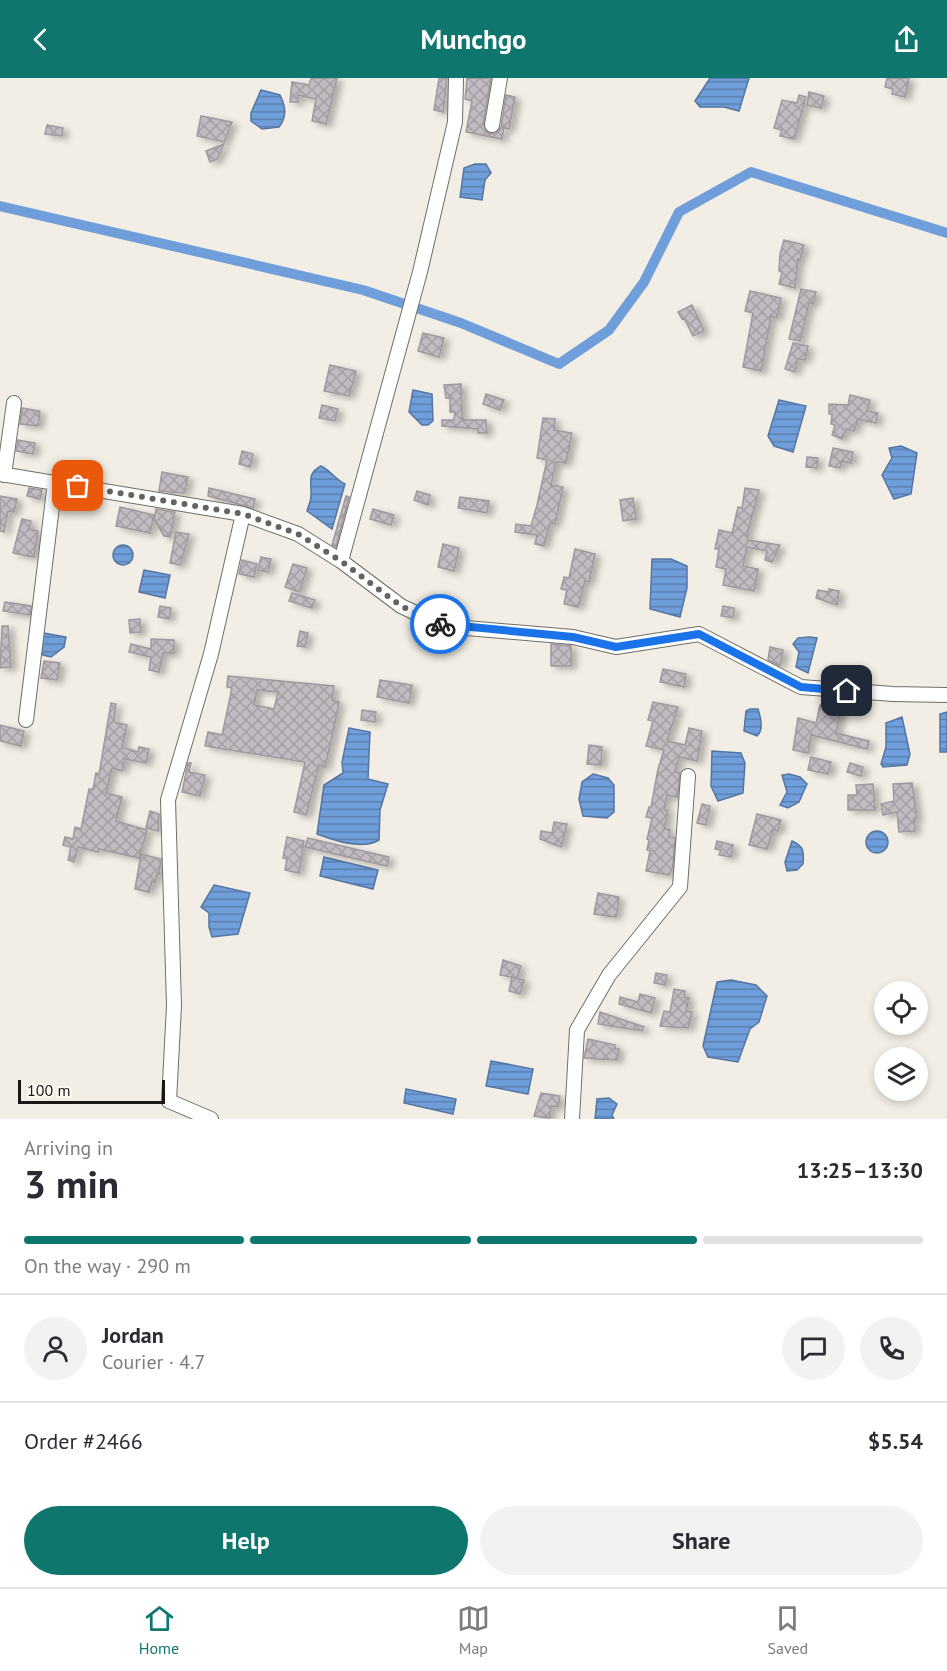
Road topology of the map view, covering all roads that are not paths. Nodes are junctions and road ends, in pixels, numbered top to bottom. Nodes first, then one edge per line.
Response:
1 (456, 78) edge
2 (500, 78) edge
3 (492, 125) dead end
4 (14, 403) dead end
5 (2, 475) edge
6 (55, 482) junction
7 (243, 514) junction
8 (341, 561) junction
9 (947, 695) edge
10 (26, 720) dead end
11 (688, 776) dead end
12 (211, 1119) edge
13 (572, 1119) edge

1 - 8 street
2 - 3 street
4 - 5 street
5 - 6 street
6 - 7 street
6 - 10 street
7 - 8 street
7 - 12 street
8 - 9 street
11 - 13 street

